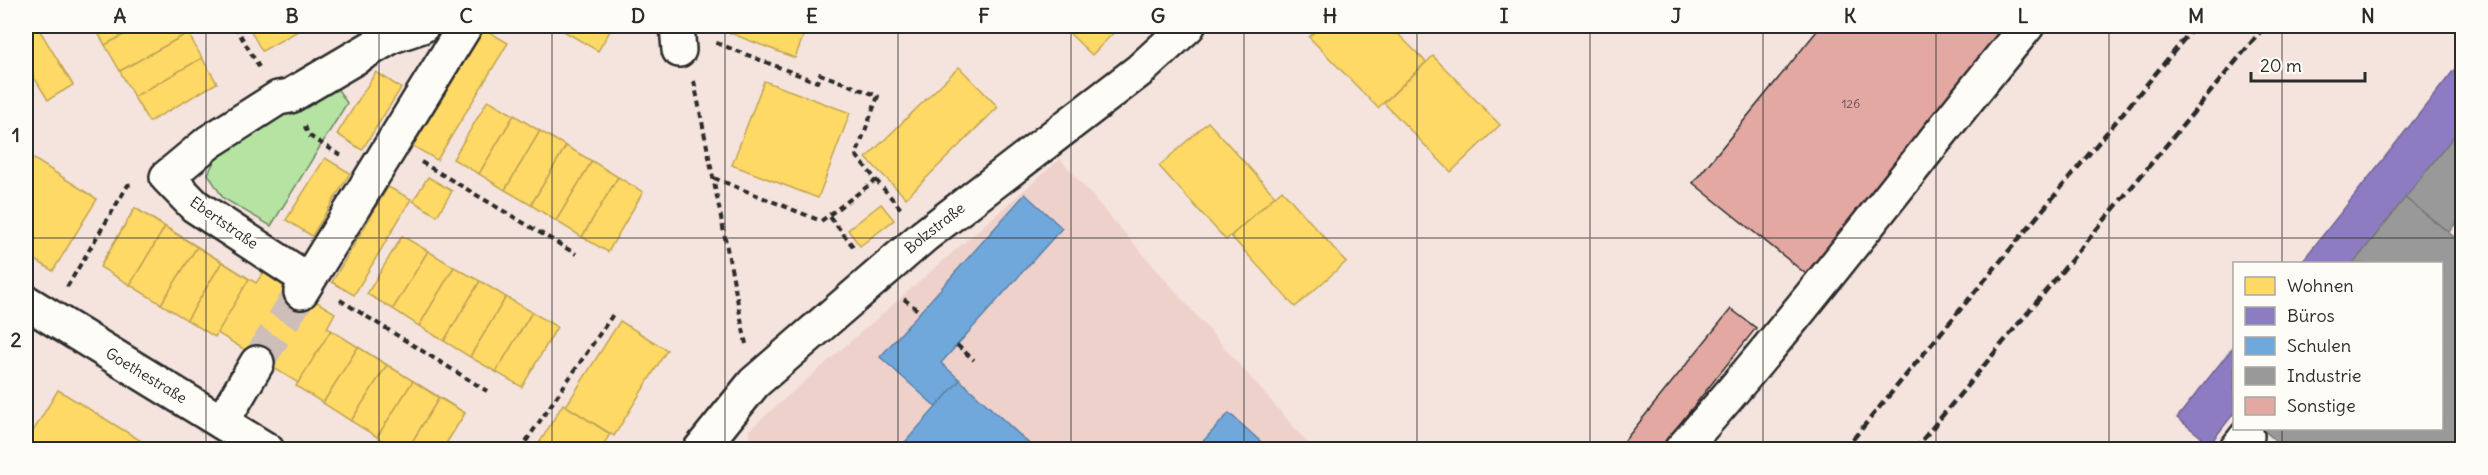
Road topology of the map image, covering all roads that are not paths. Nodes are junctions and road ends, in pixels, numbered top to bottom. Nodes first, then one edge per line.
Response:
1 (422, 26) edge
2 (1188, 26) edge
3 (2027, 26) edge
4 (461, 27) edge
5 (38, 310) edge
6 (257, 363) tunnel mouth
7 (242, 439) edge
8 (700, 450) edge
9 (1681, 450) edge

1 - 4 street, Ebertstraße
2 - 8 street, Bolzstraße
3 - 9 street
5 - 7 street, Goethestraße
6 - 7 street

